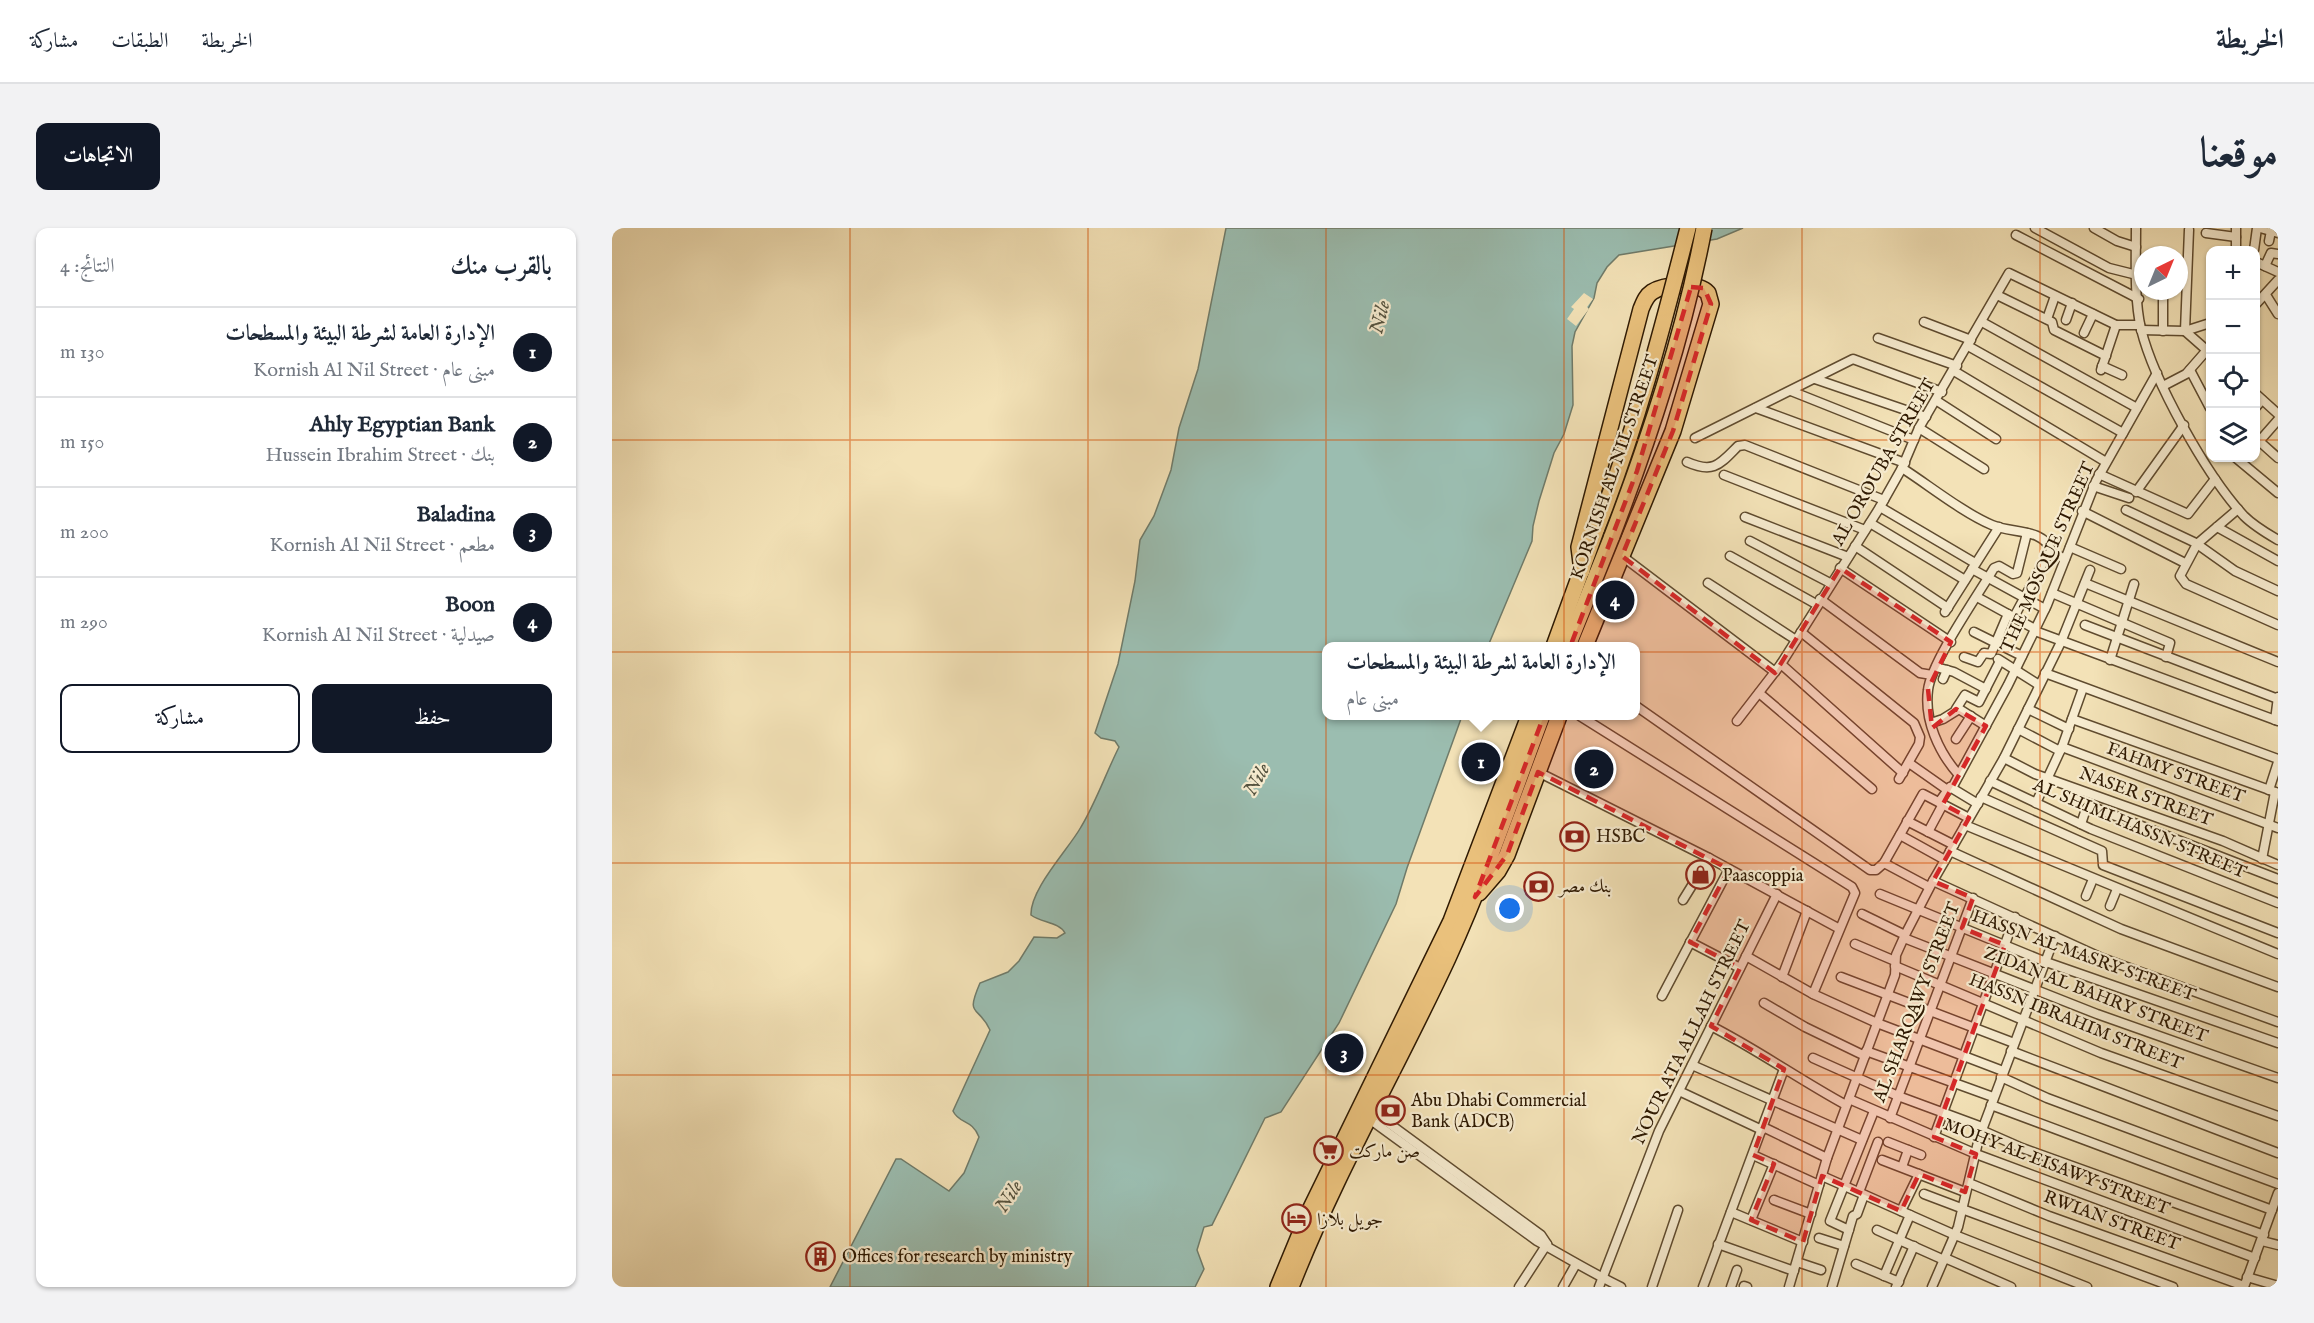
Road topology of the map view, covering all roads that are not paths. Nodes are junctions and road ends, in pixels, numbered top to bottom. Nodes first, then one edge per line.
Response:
1 (1688, 228) edge
2 (1704, 228) edge
3 (2035, 228) edge
4 (2094, 228) edge
5 (2136, 228) edge
6 (2258, 228) edge
7 (2189, 230) dead end
8 (2236, 232) edge
9 (2274, 232) edge
10 (2206, 233) dead end
11 (2016, 235) dead end
12 (2269, 241) dead end
13 (2134, 246) edge
14 (2136, 246) edge
15 (2255, 246) edge
16 (2278, 254) edge
17 (2260, 264) edge
18 (2265, 266) junction
19 (2278, 273) edge
20 (2134, 274) edge
21 (2278, 280) edge
22 (1997, 295) junction
23 (2266, 295) junction
24 (2055, 296) junction
25 (2134, 296) edge
26 (2139, 300) edge
27 (2163, 300) edge
28 (2260, 300) edge
29 (2072, 303) junction
30 (2093, 314) junction
31 (2278, 314) edge
32 (2047, 319) junction
33 (2066, 320) dead end
34 (1924, 322) dead end
35 (1982, 322) junction
36 (2116, 325) junction
37 (2206, 325) edge
38 (2141, 328) junction
39 (2163, 331) junction
40 (2185, 331) junction
41 (2084, 333) dead end
42 (1878, 338) dead end
43 (1970, 343) junction
44 (2206, 349) edge
45 (2207, 354) edge
46 (2106, 356) junction
47 (1955, 369) junction
48 (2190, 370) junction
49 (2157, 373) junction
50 (2122, 375) dead end
51 (1815, 379) junction
52 (2163, 386) junction
53 (1791, 391) junction
54 (1942, 392) junction
55 (2206, 399) edge
56 (1937, 401) junction
57 (2260, 401) edge
58 (1756, 408) junction
59 (2137, 408) junction
60 (2278, 414) edge
61 (1926, 417) junction
62 (2278, 420) edge
63 (2184, 425) junction
64 (1919, 428) junction
65 (2123, 433) junction
66 (1695, 438) dead end
67 (1996, 439) dead end
68 (1914, 440) junction
69 (2260, 440) edge
70 (2260, 445) edge
71 (2278, 458) edge
72 (1687, 462) dead end
73 (2106, 462) junction
74 (2204, 462) joint
75 (2243, 462) edge
76 (1903, 465) junction
77 (1984, 469) dead end
78 (1724, 474) dead end
79 (2099, 474) junction
80 (2215, 479) junction
81 (2093, 486) junction
82 (2278, 493) edge
83 (2133, 495) junction
84 (1882, 503) junction
85 (2238, 509) junction
86 (2126, 510) dead end
87 (2082, 511) junction
88 (1745, 517) dead end
89 (1867, 526) junction
90 (1999, 527) junction
91 (2217, 527) junction
92 (2027, 532) junction
93 (2278, 540) edge
94 (1750, 541) dead end
95 (2198, 544) junction
96 (1855, 546) junction
97 (2070, 547) junction
98 (2052, 552) junction
99 (1622, 556) junction
100 (1730, 556) dead end
101 (1848, 557) junction
102 (2065, 559) junction
103 (2278, 561) edge
104 (2185, 563) junction
105 (1974, 566) junction
106 (1840, 568) junction
107 (2121, 569) dead end
108 (2090, 570) dead end
109 (1582, 571) junction
110 (1988, 578) junction
111 (1965, 580) junction
112 (1708, 583) dead end
113 (2085, 583) junction
114 (1830, 584) junction
115 (2134, 584) dead end
116 (2278, 591) edge
117 (2052, 593) junction
118 (1977, 597) junction
119 (2024, 598) junction
120 (2129, 601) junction
121 (1818, 602) junction
122 (2077, 603) junction
123 (2045, 609) junction
124 (2011, 616) junction
125 (2122, 623) junction
126 (2085, 625) dead end
127 (2278, 625) edge
128 (2035, 630) junction
129 (1801, 632) junction
130 (1974, 632) dead end
131 (2116, 638) junction
132 (1796, 640) junction
133 (1555, 642) edge
134 (1570, 642) edge
135 (1587, 642) edge
136 (1951, 642) junction
137 (2061, 642) junction
138 (1996, 643) junction
139 (1989, 654) junction
140 (2022, 656) junction
141 (1964, 657) dead end
142 (2166, 657) junction
143 (2110, 660) junction
144 (2000, 661) junction
145 (2278, 662) edge
146 (1781, 664) junction
147 (1947, 670) junction
148 (2015, 670) junction
149 (1934, 671) junction
150 (1775, 672) junction
151 (2045, 673) junction
152 (1942, 679) dead end
153 (2039, 685) junction
154 (2083, 688) junction
155 (1986, 689) junction
156 (1759, 693) junction
157 (2278, 698) edge
158 (1956, 709) junction
159 (2028, 709) junction
160 (1640, 710) edge
161 (1971, 716) junction
162 (2073, 719) junction
163 (1527, 720) edge
164 (1541, 720) edge
165 (1558, 720) edge
166 (1586, 720) edge
167 (1737, 721) dead end
168 (1930, 721) junction
169 (2277, 721) edge
170 (1986, 726) junction
171 (1918, 729) junction
172 (2018, 729) junction
173 (2069, 729) junction
174 (1956, 739) dead end
175 (2061, 749) junction
176 (2004, 758) junction
177 (2278, 761) edge
178 (1909, 763) junction
179 (1538, 772) junction
180 (1959, 775) junction
181 (2046, 778) junction
182 (1990, 781) junction
183 (1949, 788) junction
184 (1872, 789) dead end
185 (2274, 792) edge
186 (1979, 800) junction
187 (1941, 803) junction
188 (2036, 803) junction
189 (1907, 821) junction
190 (1967, 822) junction
191 (2081, 824) junction
192 (2268, 824) junction
193 (2278, 828) edge
194 (1928, 832) junction
195 (1900, 835) junction
196 (1952, 848) junction
197 (1709, 858) junction
198 (2262, 859) junction
199 (1945, 860) junction
200 (1884, 863) junction
201 (2278, 865) edge
202 (1729, 869) junction
203 (2093, 879) junction
204 (2278, 879) edge
205 (1931, 884) junction
206 (2117, 889) junction
207 (1777, 894) junction
208 (1880, 894) dead end
209 (2086, 896) dead end
210 (1475, 897) junction
211 (1973, 898) junction
212 (1683, 900) dead end
213 (2278, 903) edge
214 (2110, 906) dead end
215 (1918, 910) junction
216 (1807, 911) junction
217 (1862, 914) dead end
218 (2015, 917) junction
219 (1838, 928) junction
220 (1962, 928) junction
221 (2278, 933) edge
222 (2055, 936) junction
223 (1904, 937) junction
224 (1690, 942) junction
225 (1855, 944) dead end
226 (2005, 945) junction
227 (2278, 954) edge
228 (1746, 956) junction
229 (1951, 957) junction
230 (2046, 962) junction
231 (1895, 963) junction
232 (1740, 968) junction
233 (1994, 974) junction
234 (1782, 977) junction
235 (1841, 977) dead end
236 (1940, 984) junction
237 (2278, 987) edge
238 (2035, 990) junction
239 (1813, 994) junction
240 (1887, 995) junction
241 (1662, 996) dead end
242 (1983, 1001) junction
243 (1764, 1003) dead end
244 (1930, 1011) junction
245 (2023, 1018) junction
246 (2278, 1022) edge
247 (1877, 1023) junction
248 (1711, 1026) junction
249 (1973, 1028) junction
250 (1920, 1040) junction
251 (2278, 1043) edge
252 (2012, 1047) junction
253 (1866, 1053) junction
254 (1963, 1056) junction
255 (1813, 1058) dead end
256 (1692, 1065) junction
257 (1909, 1067) junction
258 (1784, 1069) junction
259 (2002, 1074) junction
260 (1857, 1077) junction
261 (2278, 1078) edge
262 (1953, 1085) junction
263 (1679, 1091) junction
264 (1898, 1096) junction
265 (1992, 1101) junction
266 (1772, 1102) junction
267 (1847, 1102) junction
268 (1874, 1111) junction
269 (1943, 1112) junction
270 (1370, 1115) junction
271 (2278, 1116) edge
272 (1890, 1118) junction
273 (1982, 1128) junction
274 (1762, 1129) junction
275 (1837, 1130) junction
276 (1934, 1137) junction
277 (1862, 1140) junction
278 (1908, 1150) junction
279 (2278, 1153) edge
280 (1976, 1154) junction
281 (1753, 1155) junction
282 (1921, 1155) dead end
283 (1827, 1158) junction
284 (1882, 1160) dead end
285 (1774, 1164) junction
286 (1902, 1167) junction
287 (1919, 1174) junction
288 (1821, 1180) junction
289 (1969, 1183) junction
290 (2278, 1184) edge
291 (1843, 1185) junction
292 (1965, 1192) junction
293 (2278, 1193) edge
294 (1862, 1194) junction
295 (1924, 1194) dead end
296 (1774, 1200) dead end
297 (2275, 1207) edge
298 (1961, 1209) junction
299 (1678, 1210) dead end
300 (1901, 1211) junction
301 (1731, 1212) junction
302 (1811, 1214) junction
303 (1910, 1215) junction
304 (1751, 1220) junction
305 (1849, 1230) junction
306 (1877, 1230) dead end
307 (1954, 1235) junction
308 (1819, 1238) dead end
309 (2263, 1238) junction
310 (1900, 1240) junction
311 (1803, 1242) junction
312 (1547, 1244) junction
313 (1718, 1244) junction
314 (2278, 1245) edge
315 (1844, 1246) junction
316 (1914, 1246) junction
317 (2255, 1258) junction
318 (1944, 1259) junction
319 (1576, 1264) junction
320 (1856, 1264) dead end
321 (1795, 1267) junction
322 (1737, 1270) dead end
323 (1821, 1270) dead end
324 (1884, 1276) junction
325 (2247, 1277) junction
326 (1601, 1283) edge
327 (1295, 1285) edge
328 (1898, 1285) edge
329 (1935, 1286) edge
330 (2278, 1286) edge
331 (1278, 1287) edge
332 (1519, 1287) edge
333 (1563, 1287) edge
334 (1621, 1287) edge
335 (1652, 1287) edge
336 (1703, 1287) edge
337 (1731, 1287) edge
338 (1789, 1287) edge
339 (1832, 1287) edge
340 (2011, 1287) edge
341 (2087, 1287) edge
342 (2173, 1287) edge
343 (2244, 1287) edge

1 - 109 highway, KORNISH AL NIL STREET, bridge
2 - 134 highway, KORNISH AL NIL STREET, bridge
3 - 20 street
4 - 13 street
5 - 14 street
6 - 9 street
6 - 15 street
7 - 40 street
8 - 10 street
9 - 12 street
11 - 25 street
16 - 18 street
17 - 18 street
18 - 19 street
21 - 23 street
22 - 24 street, AL OROUBA STREET
22 - 32 street
22 - 35 street, AL OROUBA STREET
23 - 28 street
23 - 31 street
24 - 29 street
24 - 32 street
26 - 38 street
27 - 39 street
29 - 30 street
29 - 33 street
30 - 36 street
30 - 41 street
32 - 46 street
34 - 43 street
35 - 43 street, AL OROUBA STREET
35 - 59 street
36 - 38 street
36 - 46 street
37 - 40 street
38 - 39 street
38 - 49 street
39 - 40 street
40 - 44 street
42 - 47 street
43 - 47 street, AL OROUBA STREET
43 - 65 street
45 - 48 street
46 - 50 street
47 - 54 street, AL OROUBA STREET
47 - 73 street
48 - 52 street
48 - 55 street
49 - 52 street
49 - 59 street, THE MOSQUE STREET
51 - 53 street
51 - 54 street
51 - 61 street
52 - 63 street
53 - 58 street
53 - 68 street
54 - 56 street, AL OROUBA STREET
56 - 61 street, AL OROUBA STREET
56 - 67 street
57 - 60 street
58 - 66 street
58 - 76 street
59 - 65 street, THE MOSQUE STREET
61 - 64 street, AL OROUBA STREET
62 - 69 street
63 - 74 street
63 - 83 street
64 - 68 street, AL OROUBA STREET
64 - 77 street
65 - 73 street, THE MOSQUE STREET
68 - 76 street, AL OROUBA STREET
70 - 71 street
72 - 84 street
73 - 79 street, THE MOSQUE STREET
74 - 80 street
75 - 82 street
76 - 84 street, AL OROUBA STREET
76 - 90 street
78 - 89 street
79 - 81 street, THE MOSQUE STREET
79 - 83 street
80 - 83 street
80 - 85 street
81 - 83 street
81 - 87 street, THE MOSQUE STREET
84 - 89 street, AL OROUBA STREET
84 - 105 street
85 - 91 street
85 - 93 street
86 - 95 street
87 - 97 street, THE MOSQUE STREET
87 - 104 street
88 - 101 street
89 - 96 street, AL OROUBA STREET
89 - 111 street
90 - 92 street
90 - 105 street
91 - 95 street
91 - 103 street
92 - 98 street
92 - 110 street
94 - 114 street
95 - 104 street
95 - 116 street
96 - 101 street, AL OROUBA STREET
96 - 111 street
97 - 102 street, THE MOSQUE STREET
97 - 107 street
98 - 102 street
98 - 119 street
99 - 109 highway
99 - 135 highway
99 - 150 street
100 - 121 street
101 - 106 street, AL OROUBA STREET
102 - 117 street, THE MOSQUE STREET
104 - 127 street
105 - 110 street
105 - 111 street
106 - 114 street, AL OROUBA STREET
106 - 136 street
108 - 113 street
109 - 133 highway, KORNISH AL NIL STREET
110 - 118 street
110 - 119 street
112 - 132 street
113 - 120 street
113 - 122 street
114 - 121 street, AL OROUBA STREET
115 - 120 street
117 - 122 street
117 - 123 street, THE MOSQUE STREET
118 - 124 street
118 - 136 street
119 - 123 street
119 - 124 street
120 - 125 street
120 - 145 street
121 - 129 street, AL OROUBA STREET
121 - 149 street
122 - 125 street
122 - 137 street
123 - 128 street, THE MOSQUE STREET
124 - 128 street
124 - 138 street
125 - 131 street
125 - 142 street
126 - 131 street
128 - 137 street
128 - 140 street, THE MOSQUE STREET
129 - 132 street, AL OROUBA STREET
129 - 171 street
130 - 138 street
131 - 142 street
131 - 143 street
132 - 146 street, AL OROUBA STREET
136 - 149 street
137 - 143 street
137 - 151 street
138 - 139 street
138 - 140 street
139 - 141 street
139 - 144 street
140 - 148 street, THE MOSQUE STREET
142 - 157 street
143 - 169 street
144 - 148 street
144 - 155 street
146 - 150 street, AL OROUBA STREET
146 - 178 street
147 - 149 street
147 - 152 street
147 - 155 street
148 - 153 street
148 - 170 street, THE MOSQUE STREET
149 - 168 street
150 - 156 street, AL OROUBA STREET
151 - 153 street
151 - 154 street
153 - 159 street
154 - 162 street
154 - 177 street
155 - 158 street
156 - 167 street, AL OROUBA STREET
156 - 184 street
157 - 169 street
158 - 161 street
158 - 168 street
159 - 172 street
159 - 173 street
160 - 200 street
161 - 170 street
161 - 174 street
162 - 173 street
162 - 185 street
163 - 331 highway
164 - 210 highway
165 - 179 highway
166 - 219 street
168 - 171 street
168 - 180 street
170 - 180 street, THE MOSQUE STREET
171 - 178 street
172 - 175 street, FAHMY STREET
172 - 176 street
173 - 175 street
175 - 181 street
175 - 192 street, FAHMY STREET
176 - 181 street, NASER STREET
176 - 182 street
177 - 185 street
178 - 183 street
179 - 197 street
179 - 210 highway
180 - 183 street, THE MOSQUE STREET
181 - 188 street
181 - 198 street, NASER STREET
182 - 186 street
182 - 188 street, AL SHIMI HASSN STREET
183 - 186 street
183 - 187 street, THE MOSQUE STREET
185 - 192 street
186 - 190 street
186 - 221 street
187 - 189 street
187 - 190 street
187 - 194 street
188 - 191 street, AL SHIMI HASSN STREET
189 - 194 street
189 - 195 street
190 - 196 street
190 - 203 street
191 - 204 street
191 - 213 street, AL SHIMI HASSN STREET
192 - 193 street, FAHMY STREET
192 - 198 street
194 - 196 street
195 - 199 street
195 - 200 street
196 - 199 street
196 - 237 street
197 - 202 street
197 - 212 street
198 - 201 street, NASER STREET
199 - 205 street
200 - 205 street
202 - 207 street
202 - 224 street
203 - 206 street
203 - 209 street
205 - 211 street
205 - 215 street
206 - 214 street
206 - 227 street
207 - 216 street
207 - 228 street, NOUR ATA ALLAH STREET
208 - 215 street, HASSN AL MASRY STREET
210 - 270 highway
211 - 218 street
211 - 220 street, AL SHARQAWY STREET
215 - 220 street, HASSN AL MASRY STREET
215 - 223 street
216 - 219 street
216 - 234 street
217 - 223 street, ZIDAN AL BAHRY STREET
218 - 222 street
218 - 226 street
219 - 239 street
220 - 226 street, HASSN AL MASRY STREET
220 - 229 street, AL SHARQAWY STREET
222 - 230 street
222 - 246 street
223 - 229 street, ZIDAN AL BAHRY STREET
223 - 231 street
224 - 232 street
224 - 241 street
225 - 231 street, HASSN IBRAHIM STREET
226 - 230 street, HASSN AL MASRY STREET
226 - 233 street
228 - 232 street, NOUR ATA ALLAH STREET
228 - 234 street
229 - 233 street, ZIDAN AL BAHRY STREET
229 - 236 street, AL SHARQAWY STREET
230 - 238 street
230 - 251 street, HASSN AL MASRY STREET
231 - 236 street, HASSN IBRAHIM STREET
231 - 240 street
232 - 248 street, NOUR ATA ALLAH STREET
233 - 238 street, ZIDAN AL BAHRY STREET
233 - 242 street
234 - 239 street
235 - 240 street
236 - 242 street, HASSN IBRAHIM STREET
236 - 244 street, AL SHARQAWY STREET
238 - 245 street
238 - 261 street, ZIDAN AL BAHRY STREET
239 - 247 street
240 - 244 street
240 - 247 street
242 - 245 street, HASSN IBRAHIM STREET
242 - 249 street
243 - 253 street
244 - 249 street
244 - 250 street, AL SHARQAWY STREET
245 - 252 street
245 - 271 street, HASSN IBRAHIM STREET
247 - 250 street
247 - 253 street
248 - 256 street, NOUR ATA ALLAH STREET
248 - 258 street, MOHY AL EISAWY STREET
249 - 252 street
249 - 254 street
250 - 254 street
250 - 257 street, AL SHARQAWY STREET
252 - 259 street
252 - 279 street
253 - 257 street
253 - 260 street
254 - 259 street
254 - 262 street
255 - 260 street
256 - 263 street, NOUR ATA ALLAH STREET
256 - 266 street
257 - 262 street
257 - 264 street, AL SHARQAWY STREET
258 - 266 street
258 - 267 street, MOHY AL EISAWY STREET
259 - 265 street
259 - 290 street
260 - 264 street
260 - 267 street
262 - 265 street
262 - 269 street
263 - 274 street
263 - 326 street, NOUR ATA ALLAH STREET
264 - 269 street
264 - 272 street, AL SHARQAWY STREET
265 - 273 street
265 - 297 street
266 - 274 street
266 - 275 street
267 - 268 street, MOHY AL EISAWY STREET
267 - 275 street
268 - 272 street, MOHY AL EISAWY STREET
268 - 277 street
269 - 273 street
269 - 276 street
270 - 312 street
270 - 327 highway
272 - 276 street, MOHY AL EISAWY STREET
273 - 280 street
273 - 309 street
274 - 281 street
274 - 283 street
275 - 277 street
275 - 283 street
276 - 280 street, MOHY AL EISAWY STREET
277 - 291 street
278 - 282 street
278 - 286 street
278 - 294 street
280 - 289 street
280 - 317 street, MOHY AL EISAWY STREET
281 - 285 street
281 - 301 street
283 - 288 street
284 - 286 street
285 - 288 street
285 - 304 street
286 - 287 street
287 - 292 street
287 - 300 street
288 - 291 street
288 - 302 street
289 - 292 street
289 - 343 street, RWIAN STREET
291 - 294 street
291 - 305 street
292 - 298 street
293 - 297 street
294 - 300 street
294 - 305 street
295 - 298 street
296 - 302 street
297 - 309 street
298 - 307 street
298 - 342 street
299 - 335 street
300 - 303 street
301 - 304 street
301 - 313 street
302 - 311 street
303 - 307 street
303 - 310 street
304 - 311 street
305 - 315 street
306 - 310 street
307 - 318 street
307 - 341 street
308 - 315 street
309 - 314 street
309 - 317 street
310 - 316 street
310 - 324 street
311 - 321 street
312 - 319 street
312 - 332 street
313 - 321 street
313 - 336 street
315 - 339 street
316 - 318 street
316 - 328 street
317 - 325 street
318 - 329 street
318 - 340 street
319 - 326 street
319 - 333 street
320 - 324 street
321 - 323 street
321 - 338 street
322 - 337 street
324 - 328 street
325 - 330 street
325 - 343 street
326 - 334 street

